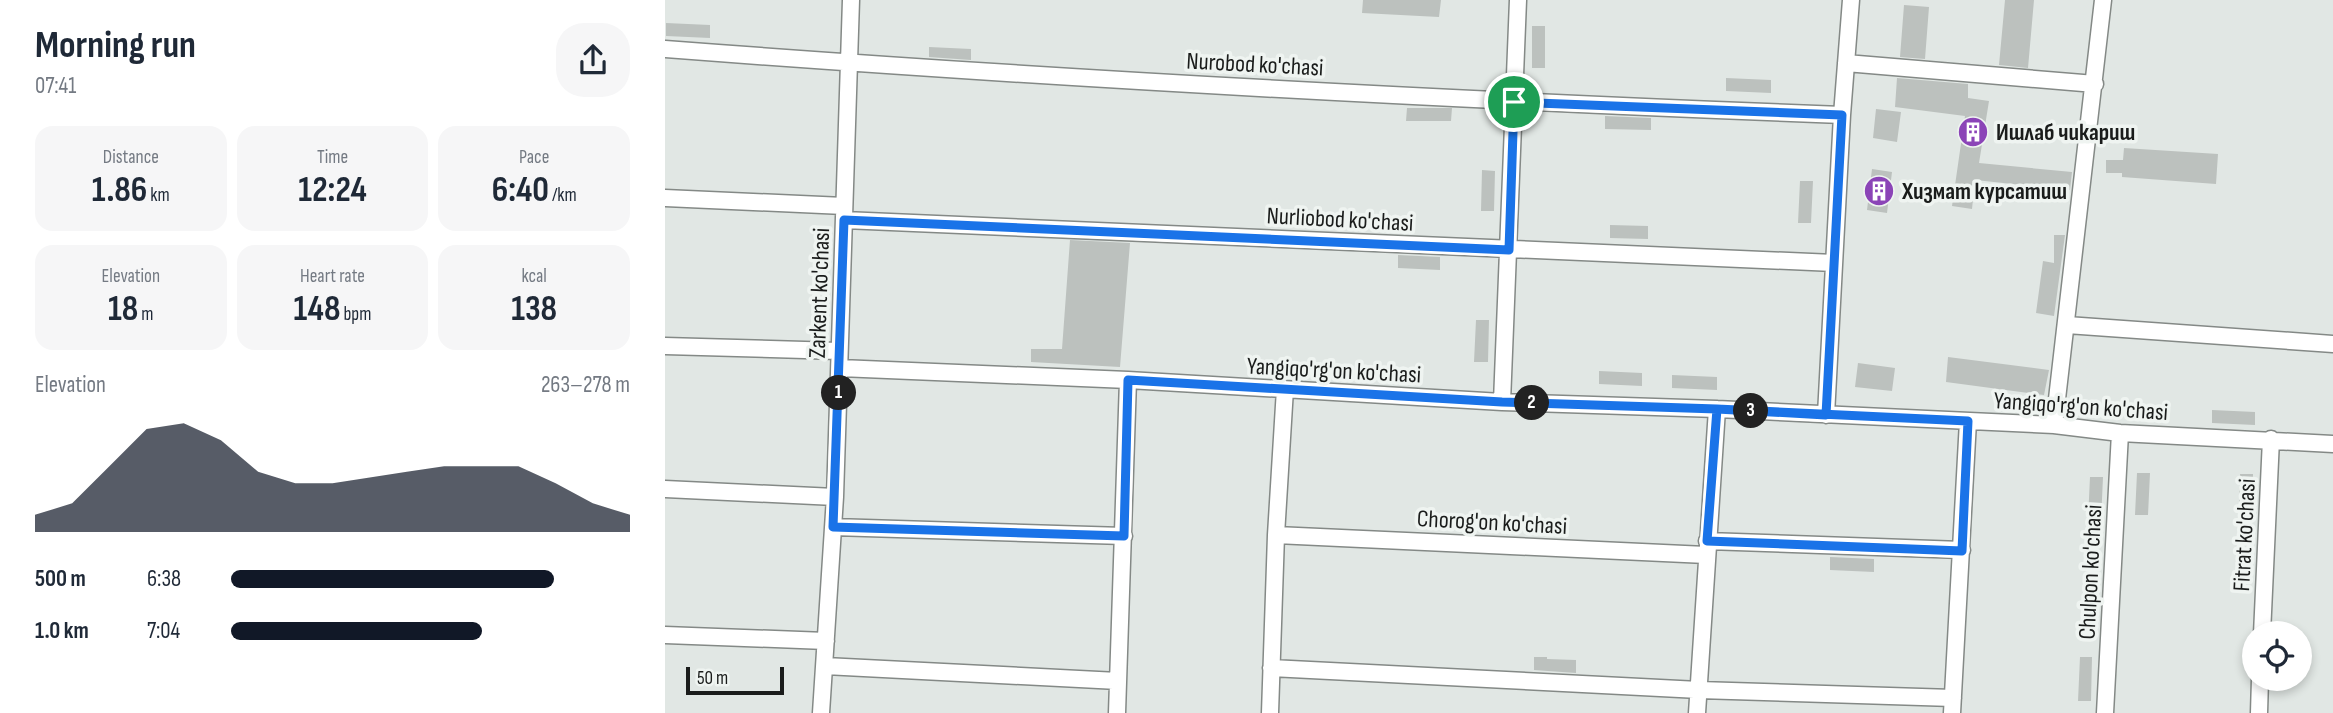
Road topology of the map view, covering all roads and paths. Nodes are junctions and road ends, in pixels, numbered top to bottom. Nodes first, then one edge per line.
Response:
1 (851, 0) edge
2 (1518, 0) edge
3 (1851, 0) edge
4 (2103, 0) edge
5 (665, 49) edge
6 (850, 63) junction
7 (1846, 63) junction
8 (2095, 84) junction
9 (1514, 102) junction
10 (1842, 115) junction
11 (665, 198) edge
12 (844, 213) junction
13 (1509, 250) junction
14 (1834, 263) junction
15 (2067, 325) junction
16 (2333, 344) edge
17 (665, 346) edge
18 (839, 351) junction
19 (840, 368) junction
20 (1128, 380) junction
21 (1285, 390) junction
22 (1502, 402) junction
23 (1717, 409) junction
24 (1826, 415) junction
25 (1968, 421) junction
26 (2054, 425) junction
27 (2120, 433) junction
28 (2271, 439) junction
29 (2333, 444) edge
30 (665, 489) edge
31 (835, 497) junction
32 (833, 527) junction
33 (1276, 535) junction
34 (1124, 536) junction
35 (1707, 548) junction
36 (1962, 551) junction
37 (2263, 621) edge
38 (665, 635) edge
39 (826, 640) junction
40 (825, 666) junction
41 (1271, 668) junction
42 (1118, 681) junction
43 (1699, 690) junction
44 (2260, 691) edge
45 (1952, 706) edge
46 (821, 713) edge
47 (1117, 713) edge
48 (1270, 713) edge
49 (1697, 713) edge
50 (2105, 713) edge
51 (2259, 713) edge

1 - 6 street, Zarkent ko'chasi
2 - 9 street
3 - 7 street
4 - 8 street
5 - 6 street, Nurobod ko'chasi
6 - 9 street, Nurobod ko'chasi
6 - 12 street, Zarkent ko'chasi
7 - 8 street
7 - 10 street
8 - 15 street
9 - 10 street, Nurobod ko'chasi
9 - 13 street
10 - 14 street
11 - 12 street, Nurliobod ko'chasi
12 - 13 street, Nurliobod ko'chasi
12 - 18 street, Zarkent ko'chasi
13 - 14 street, Nurliobod ko'chasi
13 - 22 street
14 - 24 street
15 - 16 street
15 - 26 street
17 - 18 street
18 - 19 street, Zarkent ko'chasi
19 - 20 street, Yangiqo'rg'on ko'chasi
19 - 31 street, Zarkent ko'chasi
20 - 21 street, Yangiqo'rg'on ko'chasi
20 - 34 street
21 - 22 street, Yangiqo'rg'on ko'chasi
21 - 33 street
22 - 23 street, Yangiqo'rg'on ko'chasi
23 - 24 street, Yangiqo'rg'on ko'chasi
23 - 35 street
24 - 25 street, Yangiqo'rg'on ko'chasi
25 - 26 street, Yangiqo'rg'on ko'chasi
25 - 36 street
26 - 27 street, Yangiqo'rg'on ko'chasi
27 - 28 street, Yangiqo'rg'on ko'chasi
27 - 50 street, Chulpon ko'chasi
28 - 29 street, Yangiqo'rg'on ko'chasi
28 - 37 street, Fitrat ko'chasi
30 - 31 street
31 - 32 street, Zarkent ko'chasi
32 - 34 street
32 - 39 street, Zarkent ko'chasi
33 - 35 street, Chorog'on ko'chasi
33 - 41 street
34 - 42 street
35 - 36 street, Chorog'on ko'chasi
35 - 43 street
36 - 45 street
38 - 39 street
39 - 40 street, Zarkent ko'chasi
40 - 42 street
40 - 46 street, Zarkent ko'chasi
41 - 43 street
41 - 48 street
42 - 47 street
43 - 45 street
43 - 49 street
44 - 51 street

